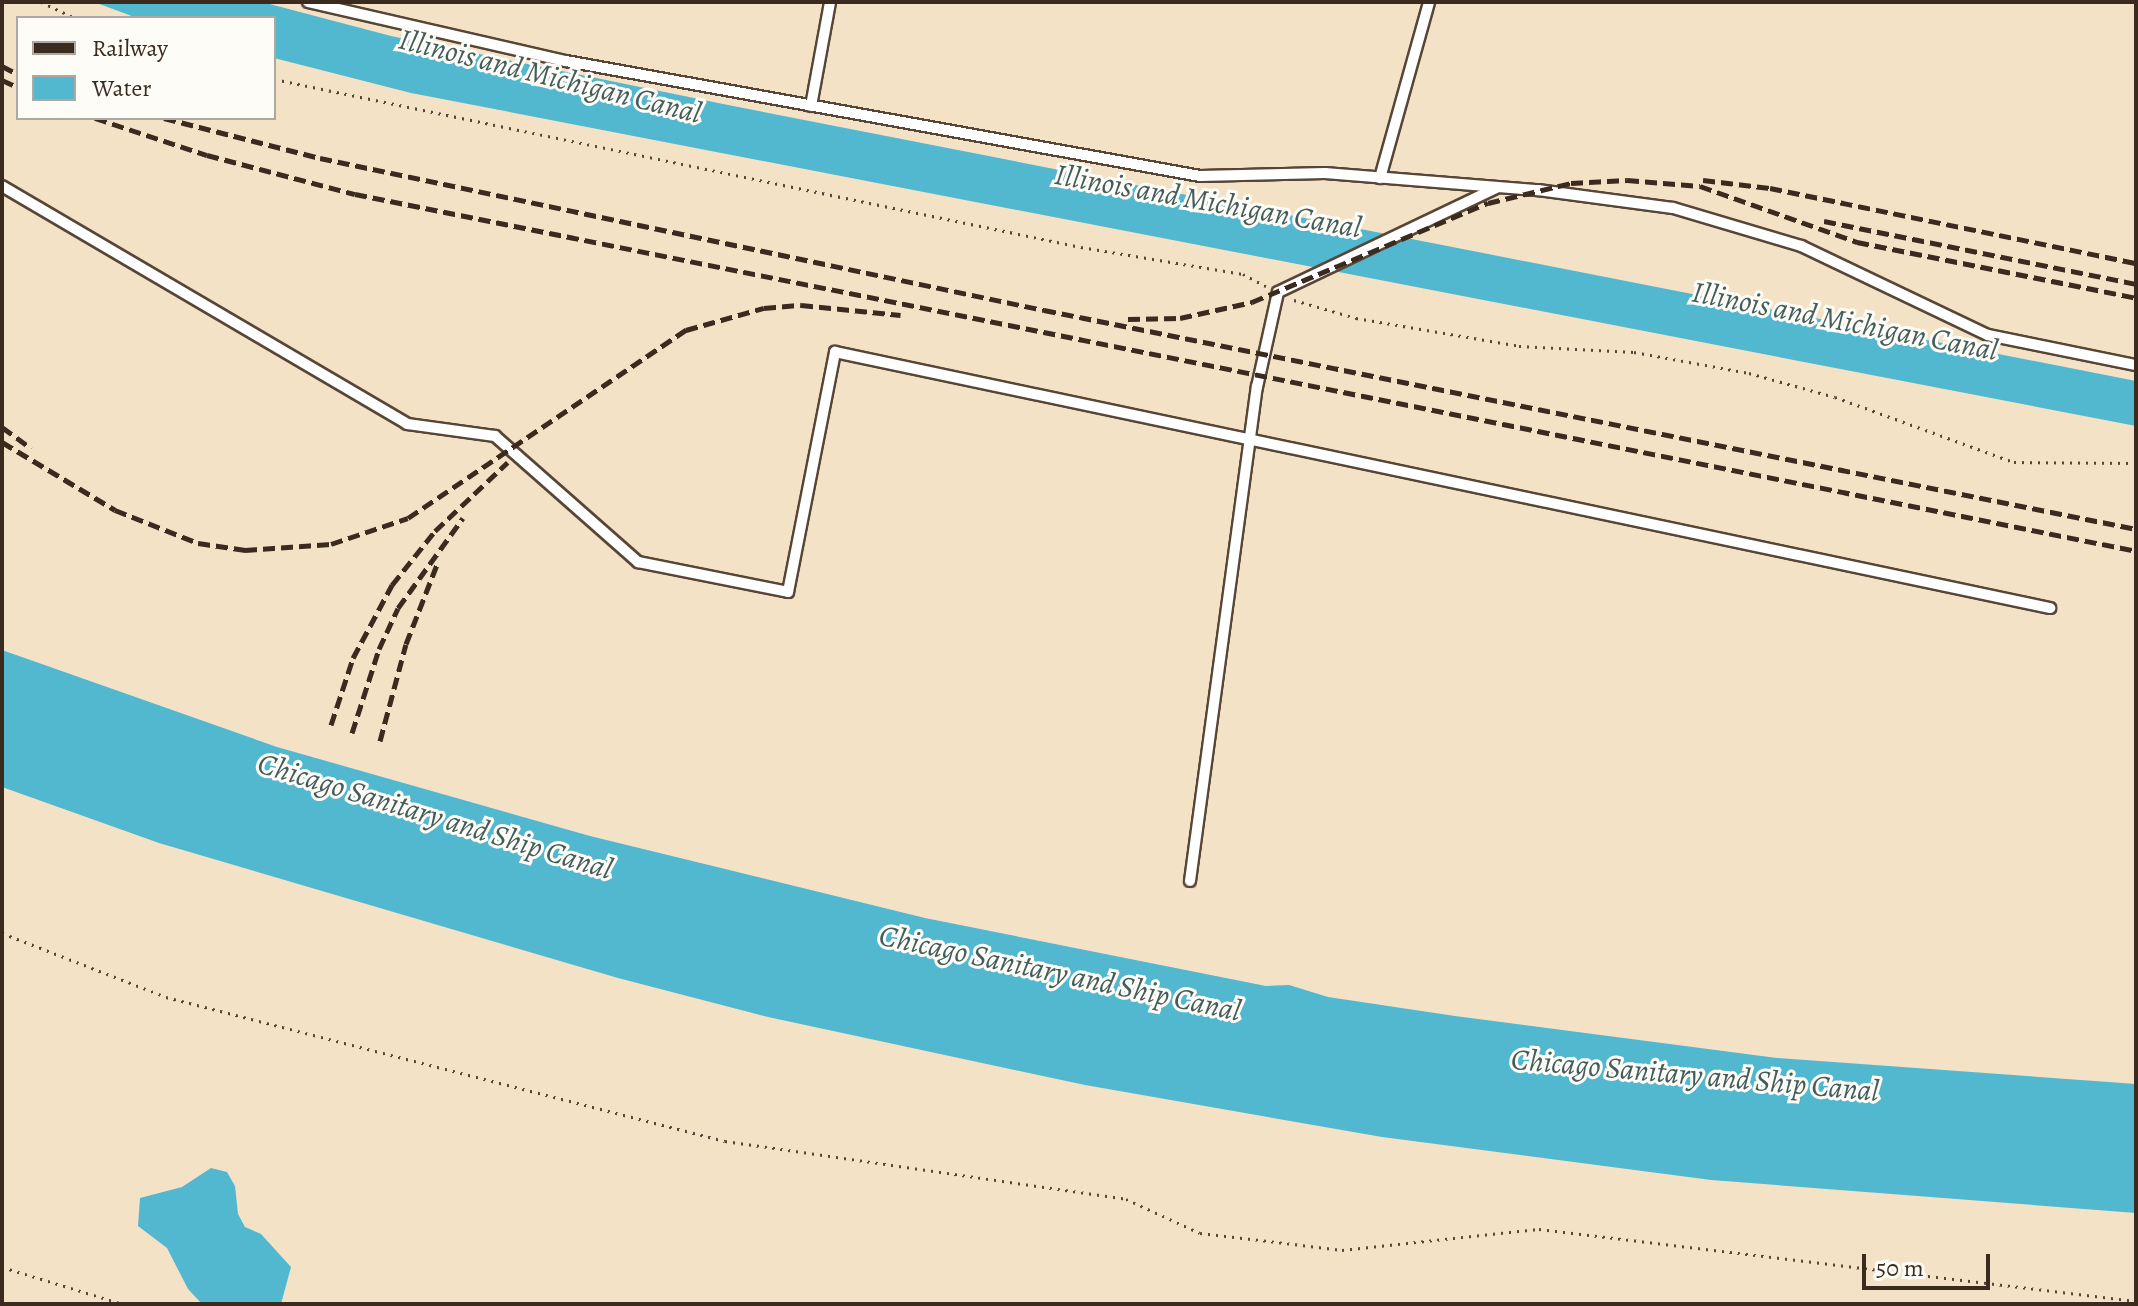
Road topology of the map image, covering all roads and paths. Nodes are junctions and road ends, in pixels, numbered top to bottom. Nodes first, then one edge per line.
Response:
1 (41, 2) edge
2 (312, 2) edge
3 (830, 2) edge
4 (1429, 2) edge
5 (72, 16) edge
6 (276, 79) edge
7 (811, 106) junction
8 (1380, 178) junction
9 (2, 186) edge
10 (1499, 186) junction
11 (1278, 292) junction
12 (2136, 365) edge
13 (1250, 439) junction
14 (2136, 463) edge
15 (2050, 608) dead end
16 (1190, 881) dead end
17 (2, 933) edge
18 (2, 1267) edge
19 (2136, 1301) edge
20 (123, 1304) edge

1 - 5 path
2 - 7 lane
3 - 7 lane
4 - 8 lane
6 - 11 path
7 - 8 lane
8 - 10 lane
9 - 13 lane
10 - 11 lane
10 - 12 lane
11 - 13 lane
11 - 14 path
13 - 15 lane
13 - 16 lane
17 - 19 path
18 - 20 path

